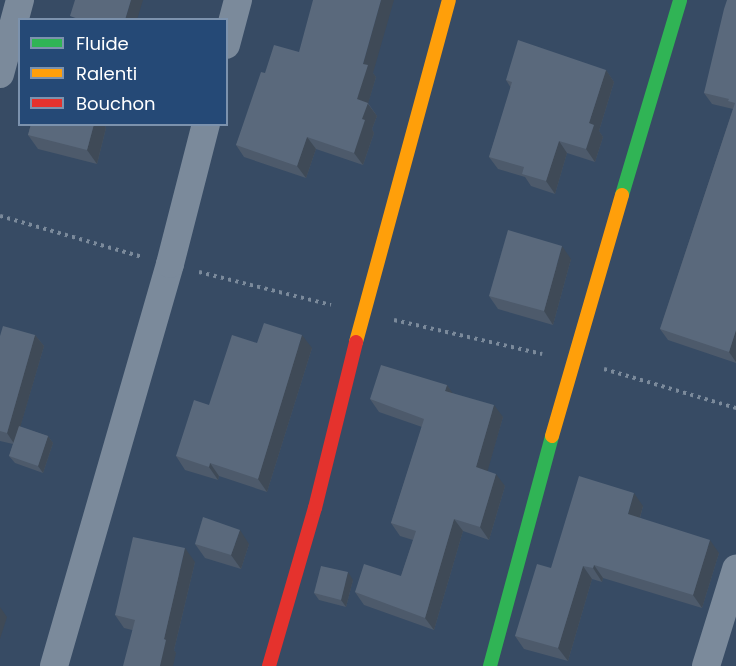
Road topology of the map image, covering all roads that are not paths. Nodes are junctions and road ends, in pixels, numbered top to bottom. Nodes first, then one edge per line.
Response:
1 (20, 0) edge
2 (238, 0) edge
3 (449, 0) edge
4 (680, 0) edge
5 (228, 38) edge
6 (0, 74) edge
7 (205, 126) edge
8 (736, 569) edge
9 (54, 666) edge
10 (269, 666) edge
11 (490, 666) edge
12 (706, 666) edge

1 - 6 street
2 - 5 street
3 - 10 street
4 - 11 street
7 - 9 street
8 - 12 street

